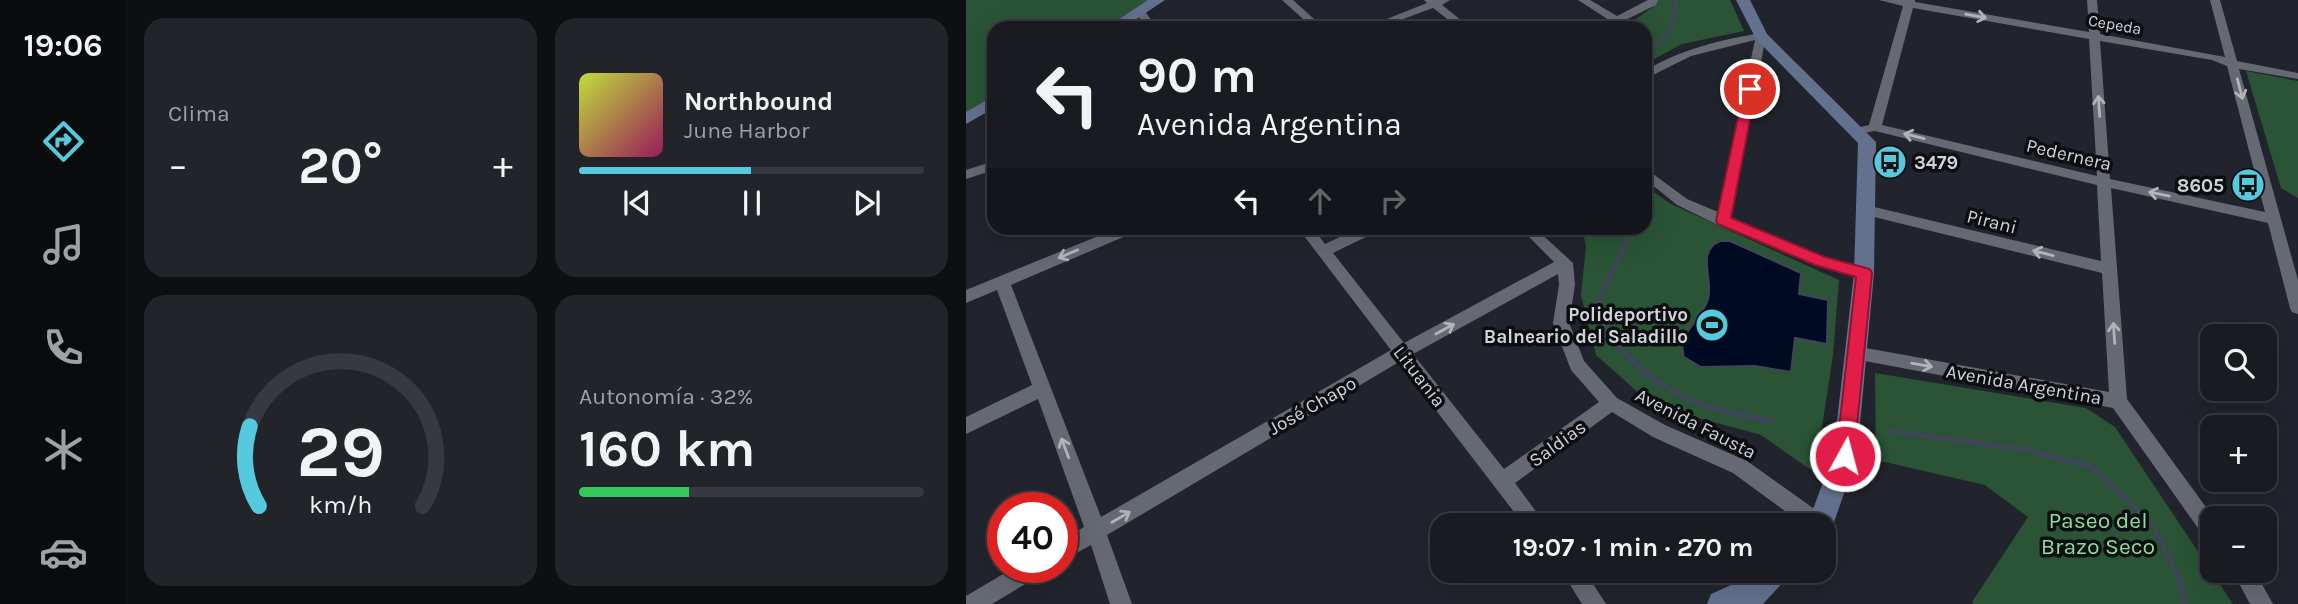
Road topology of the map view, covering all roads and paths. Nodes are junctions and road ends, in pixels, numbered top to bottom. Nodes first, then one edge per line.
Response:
1 (1158, 0) edge
2 (1287, 0) edge
3 (1583, 0) edge
4 (1653, 0) edge
5 (1743, 0) edge
6 (1884, 0) edge
7 (2092, 0) edge
8 (2215, 0) edge
9 (1436, 1) edge
10 (1910, 2) edge
11 (1140, 12) junction
12 (1125, 21) edge
13 (1147, 21) edge
14 (1311, 21) edge
15 (1386, 21) edge
16 (1458, 21) edge
17 (1618, 21) joint
18 (1761, 36) junction
19 (2094, 36) junction
20 (2232, 60) junction
21 (2298, 66) edge
22 (1652, 71) edge
23 (2298, 76) edge
24 (987, 106) edge
25 (966, 119) edge
26 (1866, 130) junction
27 (987, 168) edge
28 (966, 175) edge
29 (1652, 178) edge
30 (2104, 182) junction
31 (1866, 210) junction
32 (2274, 219) junction
33 (1723, 221) junction
34 (1113, 235) edge
35 (1310, 235) edge
36 (1356, 235) edge
37 (1535, 235) edge
38 (1323, 251) junction
39 (1565, 262) junction
40 (2110, 270) junction
41 (1864, 273) junction
42 (1002, 282) junction
43 (966, 297) edge
44 (2298, 308) edge
45 (1402, 352) junction
46 (1855, 353) junction
47 (1042, 389) junction
48 (2118, 401) junction
49 (1611, 403) junction
50 (966, 426) edge
51 (1502, 482) junction
52 (1527, 513) edge
53 (1803, 513) edge
54 (1824, 513) edge
55 (2200, 514) edge
56 (1096, 531) junction
57 (1078, 542) edge
58 (1008, 583) edge
59 (1582, 583) edge
60 (2250, 583) edge
61 (1759, 587) edge
62 (1597, 602) edge
63 (972, 604) edge
64 (1121, 604) edge
65 (1721, 604) edge
66 (2262, 604) edge

1 - 11 street
2 - 14 street
3 - 17 street
4 - 17 street
5 - 18 street
6 - 10 street, Cepeda
7 - 19 street
8 - 20 street
9 - 15 street
9 - 16 street
10 -> 19 street, Cepeda
10 - 26 street
11 - 12 street
11 - 13 street
18 - 22 street
18 - 26 street
18 - 33 street
19 - 20 street, Cepeda
30 -> 19 street
20 - 21 street, Cepeda
20 - 23 street, Cepeda
20 -> 32 street
24 - 25 street
30 -> 26 street, Pedernera
26 - 31 street
27 - 28 street
29 - 33 street
32 -> 30 street, Pedernera
30 - 40 street
40 -> 31 street, Pirani
31 - 41 street
32 - 44 street
33 - 41 street
34 -> 42 street
35 - 38 street, Lituania
36 - 38 street
37 - 39 street
38 - 45 street, Lituania
45 -> 39 street, José Chapo
39 - 49 street, Avenida Fausta
48 -> 40 street
41 - 46 street
42 - 43 street
42 - 47 street
45 - 51 street, Lituania
56 -> 45 street, José Chapo
46 -> 48 street, Avenida Argentina
46 - 54 street
47 - 50 street
56 -> 47 street
48 - 55 street, Avenida Argentina
49 - 51 street, Saldias
49 - 53 street, Avenida Fausta
51 - 52 street, Lituania
56 - 57 street, José Chapo
56 - 64 street
58 - 63 street
59 - 62 street
60 - 66 street
61 - 65 street

